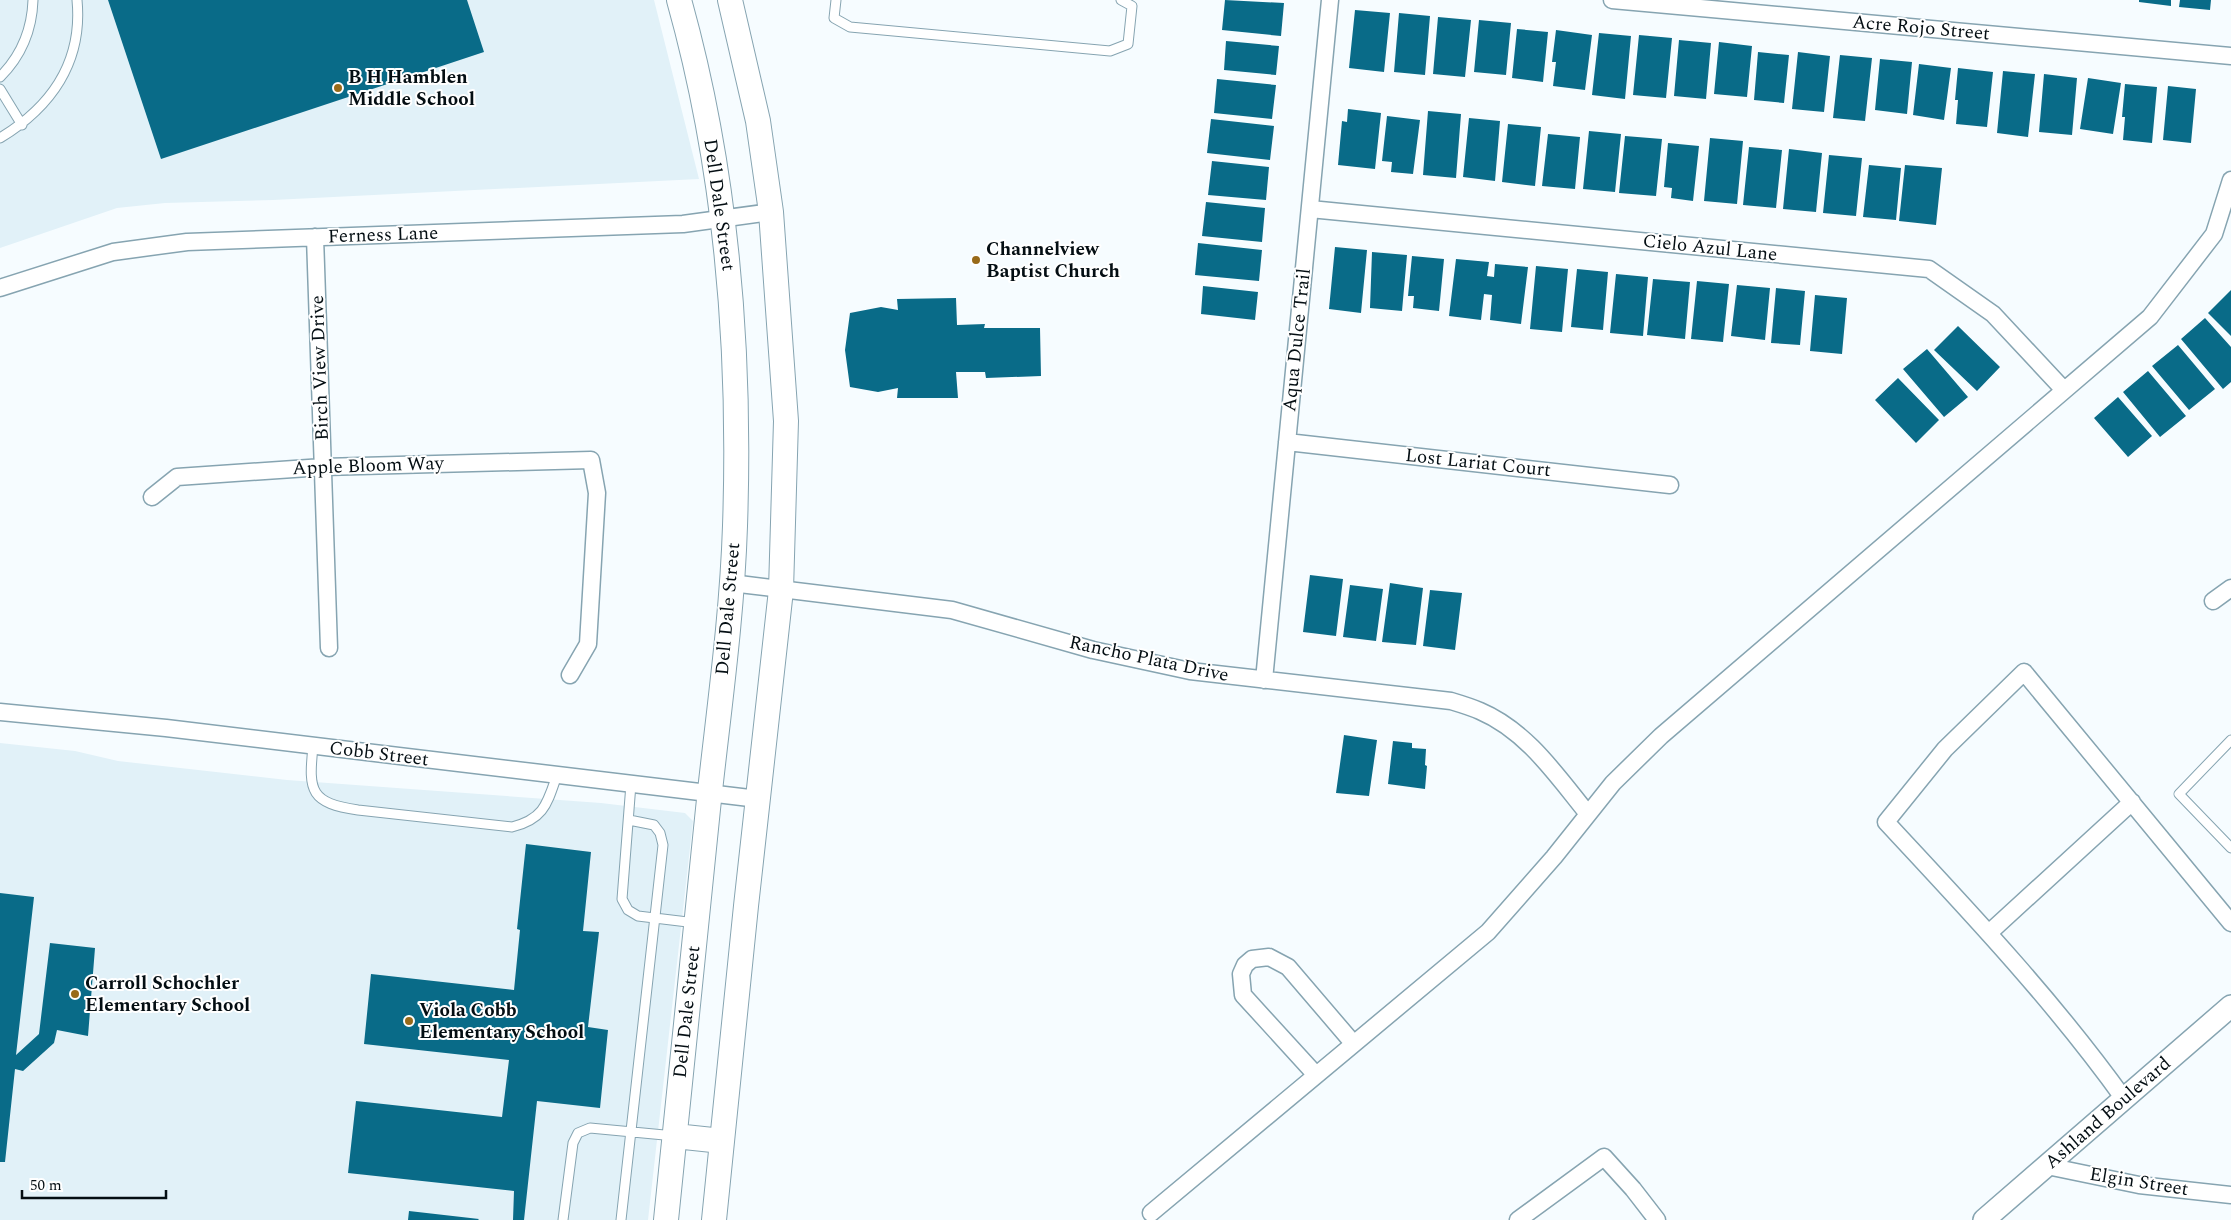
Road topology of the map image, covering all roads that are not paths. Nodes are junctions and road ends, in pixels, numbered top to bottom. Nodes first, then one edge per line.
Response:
1 (32, 0) edge
2 (77, 0) edge
3 (679, 0) edge
4 (730, 0) edge
5 (836, 0) edge
6 (1121, 0) edge
7 (1330, 0) edge
8 (1612, 0) edge
9 (1134, 3) edge
10 (2231, 56) edge
11 (0, 77) edge
12 (0, 89) edge
13 (22, 125) junction
14 (0, 138) edge
15 (2231, 180) edge
16 (1310, 209) junction
17 (771, 212) junction
18 (724, 218) junction
19 (316, 237) junction
20 (0, 288) edge
21 (2064, 390) junction
22 (1287, 442) junction
23 (323, 466) junction
24 (1670, 485) dead end
25 (152, 497) dead end
26 (731, 583) junction
27 (2231, 588) edge
28 (781, 590) junction
29 (2213, 601) dead end
30 (329, 648) dead end
31 (570, 675) dead end
32 (1264, 680) junction
33 (0, 712) edge
34 (2231, 740) edge
35 (313, 747) junction
36 (557, 775) junction
37 (631, 784) junction
38 (710, 793) junction
39 (758, 799) junction
40 (2132, 802) junction
41 (1588, 814) junction
42 (629, 820) junction
43 (2231, 848) edge
44 (654, 918) junction
45 (697, 923) junction
46 (2231, 923) edge
47 (1990, 932) junction
48 (2231, 1006) edge
49 (1353, 1043) junction
50 (1316, 1075) junction
51 (2124, 1099) junction
52 (631, 1132) junction
53 (675, 1136) junction
54 (722, 1141) junction
55 (2047, 1166) junction
56 (2231, 1195) edge
57 (1151, 1213) dead end
58 (563, 1220) edge
59 (622, 1220) edge
60 (666, 1220) edge
61 (714, 1220) edge
62 (1518, 1220) edge
63 (1657, 1220) edge
64 (1984, 1220) edge

1 - 11 lane
2 - 13 lane
3 - 18 main road, Dell Dale Street
4 - 17 main road
5 - 9 lane
6 - 9 lane
7 - 16 street, Aqua Dulce Trail
8 - 10 street, Acre Rojo Street
12 - 13 lane
13 - 14 lane
15 - 21 street
16 - 21 street, Cielo Azul Lane
16 - 22 street, Aqua Dulce Trail
17 - 18 street, Ferness Lane
17 - 28 main road
18 - 19 street, Ferness Lane
18 - 26 main road, Dell Dale Street
19 - 20 street, Ferness Lane
19 - 23 street, Birch View Drive
21 - 41 street
22 - 24 street, Lost Lariat Court
22 - 32 street, Aqua Dulce Trail
23 - 25 street, Apple Bloom Way
23 - 30 street, Birch View Drive
23 - 31 street, Apple Bloom Way
26 - 28 street, Rancho Plata Drive
26 - 38 main road, Dell Dale Street
27 - 29 street
28 - 32 street, Rancho Plata Drive
28 - 39 main road
32 - 41 street, Rancho Plata Drive
33 - 35 street, Cobb Street
34 - 43 lane
35 - 36 street, Cobb Street
35 - 36 lane
36 - 37 street, Cobb Street
37 - 38 street, Cobb Street
37 - 42 lane
38 - 39 street, Cobb Street
38 - 45 main road, Dell Dale Street
39 - 54 main road
40 - 46 street
40 - 47 street
40 - 47 street
41 - 49 street
42 - 44 lane
42 - 44 lane
44 - 45 lane
44 - 52 lane
45 - 53 main road, Dell Dale Street
47 - 51 street
48 - 51 street, Ashland Boulevard
49 - 50 street
49 - 50 street
50 - 57 street
51 - 55 street, Ashland Boulevard
52 - 53 lane
52 - 58 lane
52 - 59 lane
53 - 54 main road
53 - 60 main road, Dell Dale Street
54 - 61 main road
55 - 56 street, Elgin Street
55 - 64 street, Ashland Boulevard
62 - 63 street

